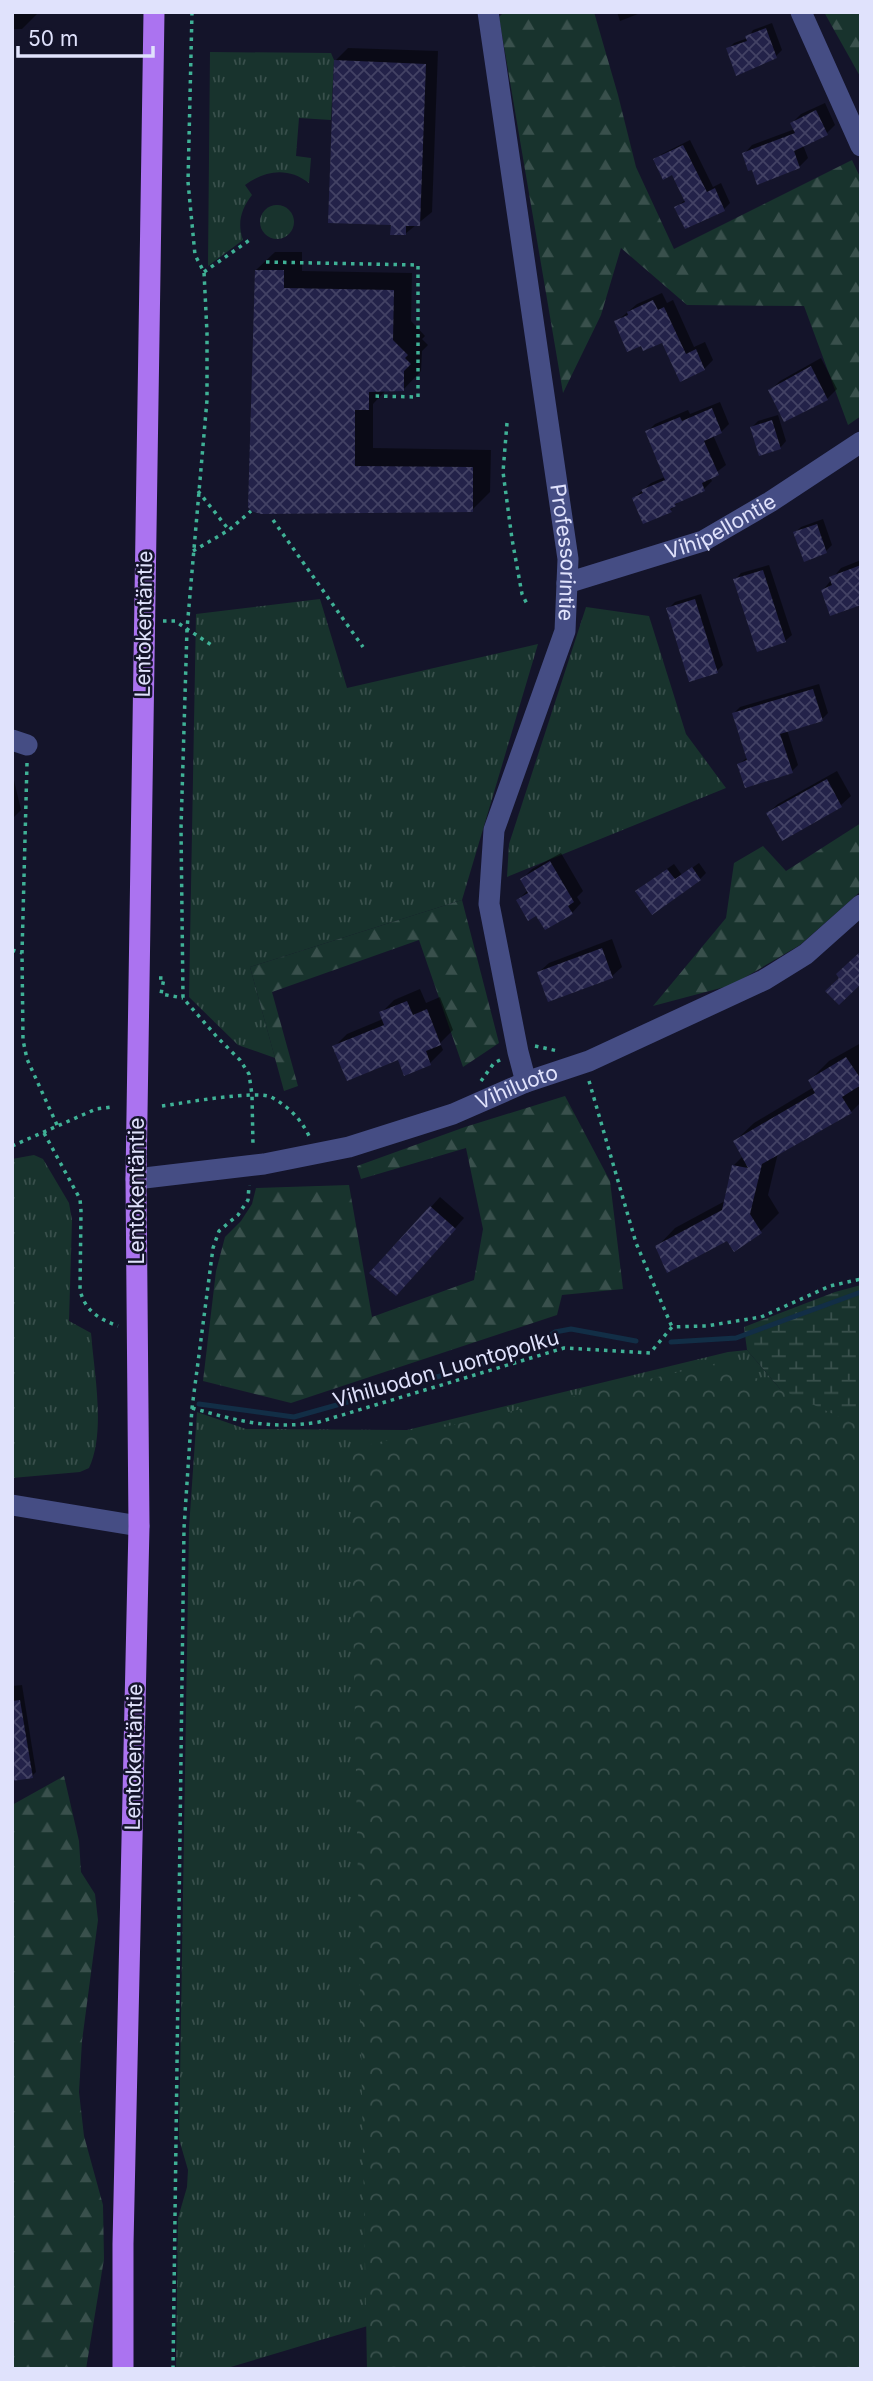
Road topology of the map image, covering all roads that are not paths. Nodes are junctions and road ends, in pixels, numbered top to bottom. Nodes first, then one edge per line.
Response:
1 (154, 12) edge
2 (488, 12) edge
3 (802, 12) edge
4 (861, 146) edge
5 (861, 442) edge
6 (567, 583) junction
7 (861, 905) edge
8 (526, 1082) junction
9 (136, 1179) junction
10 (12, 1504) edge
11 (139, 1526) junction
12 (123, 2369) edge

1 - 9 main road, Lentokentäntie
2 - 6 street, Professorintie
3 - 4 street
5 - 6 street, Vihipellontie
6 - 8 street, Professorintie
7 - 8 street, Vihiluoto
8 - 9 street, Vihiluoto
9 - 11 main road, Lentokentäntie
10 - 11 street
11 - 12 main road, Lentokentäntie

